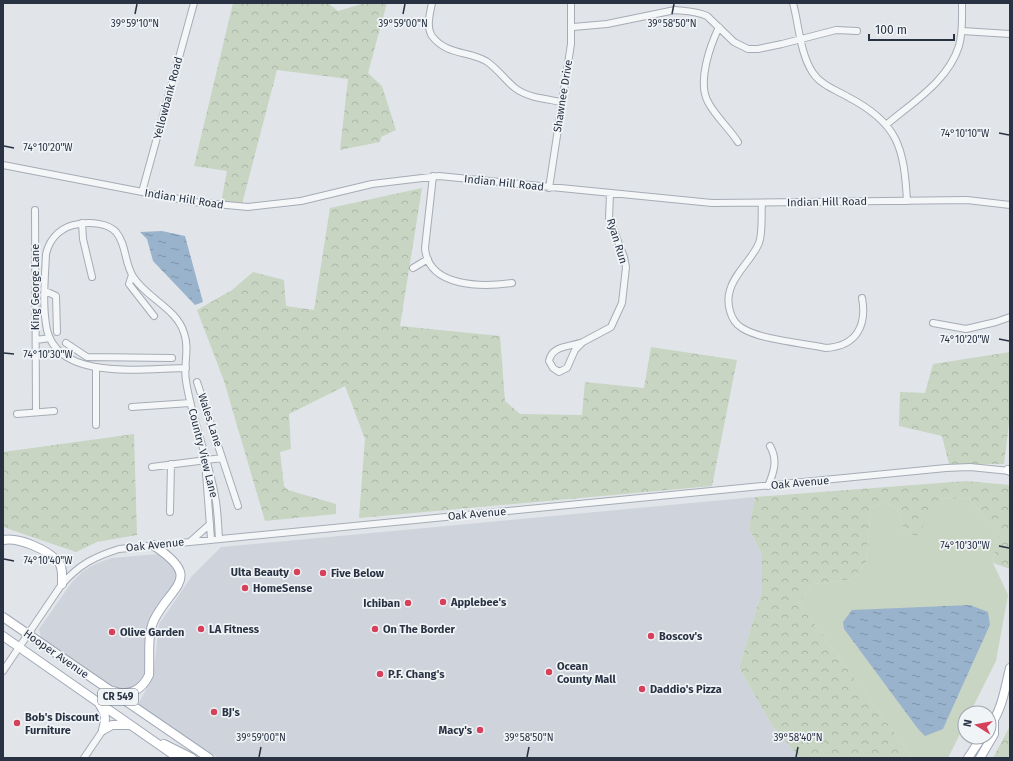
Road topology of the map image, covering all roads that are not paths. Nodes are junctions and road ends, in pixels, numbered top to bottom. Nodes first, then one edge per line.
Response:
1 (194, 3) edge
2 (432, 3) edge
3 (571, 3) edge
4 (793, 3) edge
5 (962, 3) edge
6 (572, 27) junction
7 (719, 27) junction
8 (857, 31) dead end
9 (962, 31) junction
10 (1010, 34) edge
11 (801, 39) junction
12 (562, 102) junction
13 (886, 125) junction
14 (738, 142) dead end
15 (3, 165) edge
16 (433, 176) junction
17 (549, 188) junction
18 (142, 192) junction
19 (610, 194) junction
20 (907, 200) junction
21 (762, 203) junction
22 (1010, 205) edge
23 (35, 210) dead end
24 (82, 223) junction
25 (428, 259) junction
26 (413, 268) dead end
27 (132, 275) junction
28 (92, 277) dead end
29 (512, 283) dead end
30 (45, 291) junction
31 (862, 298) dead end
32 (154, 316) dead end
33 (1010, 317) edge
34 (933, 323) dead end
35 (57, 332) dead end
36 (50, 338) junction
37 (36, 340) junction
38 (583, 342) junction
39 (66, 343) dead end
40 (128, 358) junction
41 (172, 358) dead end
42 (96, 367) junction
43 (130, 368) junction
44 (186, 368) junction
45 (198, 382) dead end
46 (190, 403) junction
47 (132, 407) dead end
48 (54, 411) dead end
49 (36, 412) junction
50 (17, 414) dead end
51 (96, 425) dead end
52 (770, 446) dead end
53 (222, 458) junction
54 (205, 460) junction
55 (170, 464) junction
56 (152, 467) dead end
57 (1010, 471) edge
58 (768, 486) junction
59 (238, 506) dead end
60 (170, 512) dead end
61 (210, 524) junction
62 (220, 538) junction
63 (211, 539) junction
64 (3, 540) edge
65 (190, 541) junction
66 (154, 544) junction
67 (62, 584) junction
68 (3, 617) edge
69 (27, 634) junction
70 (3, 636) edge
71 (18, 648) junction
72 (1010, 668) edge
73 (3, 671) edge
74 (105, 688) junction
75 (99, 703) junction
76 (997, 710) edge
77 (131, 725) junction
78 (103, 730) junction
79 (148, 737) junction
80 (977, 745) edge
81 (988, 745) edge
82 (84, 758) edge
83 (178, 758) edge
84 (192, 758) edge
85 (209, 758) edge
86 (968, 758) edge
87 (980, 758) edge

1 - 18 street, Yellowbank Road
2 - 12 street
3 - 6 street, Shawnee Drive
4 - 11 street
5 - 9 street
6 - 7 street
6 - 12 street, Shawnee Drive
7 - 11 street
7 - 14 street
8 - 11 street
9 - 10 street
9 - 13 street
11 - 13 street
12 - 17 street, Shawnee Drive
13 - 20 street
15 - 18 street, Indian Hill Road
16 - 17 street, Indian Hill Road
16 - 18 street, Indian Hill Road
16 - 25 street
17 - 19 street, Indian Hill Road
19 - 21 street, Indian Hill Road
19 - 38 street, Ryan Run
20 - 21 street, Indian Hill Road
20 - 22 street, Indian Hill Road
21 - 31 street
23 - 37 street, King George Lane
24 - 27 street, Country View Lane
24 - 28 street
24 - 30 street, Country View Lane
25 - 26 street
25 - 29 street
27 - 32 street
27 - 44 street, Country View Lane
30 - 35 street
30 - 36 street, Country View Lane
33 - 34 street
36 - 37 street
36 - 42 street
37 - 49 street, King George Lane
38 - 38 street, Ryan Run
39 - 40 street
40 - 41 street
40 - 43 street
42 - 43 street
42 - 51 street
43 - 44 street
44 - 46 street, Country View Lane
45 - 53 street, Wales Lane
46 - 47 street
46 - 54 street, Country View Lane
48 - 49 street
49 - 50 street
52 - 58 street
53 - 54 street, Wales Lane
53 - 59 street, Wales Lane
54 - 55 street, Wales Lane
54 - 61 street
54 - 62 street, Country View Lane
55 - 56 street, Wales Lane
55 - 60 street
57 - 58 street, Oak Avenue
58 - 62 street, Oak Avenue
61 - 63 street
61 - 65 street
62 - 63 street, Oak Avenue
63 - 65 street, Oak Avenue
64 - 67 main road
65 - 66 street, Oak Avenue
66 - 67 street, Oak Avenue
66 - 74 main road
67 - 69 street, Oak Avenue
68 - 69 main road, Hooper Avenue / CR 549
69 - 71 street, Oak Avenue
69 - 74 main road, Hooper Avenue / CR 549
70 - 71 main road, Hooper Avenue / CR 549
71 - 73 street, Oak Avenue
71 - 75 main road, Hooper Avenue / CR 549
72 - 76 main road
74 - 85 main road, Hooper Avenue / CR 549
75 - 77 main road, Hooper Avenue / CR 549
75 - 78 main road
77 - 78 main road
77 - 79 main road, Hooper Avenue / CR 549
78 - 82 street
79 - 83 main road, Hooper Avenue / CR 549
79 - 84 main road
80 - 86 main road
81 - 87 main road

